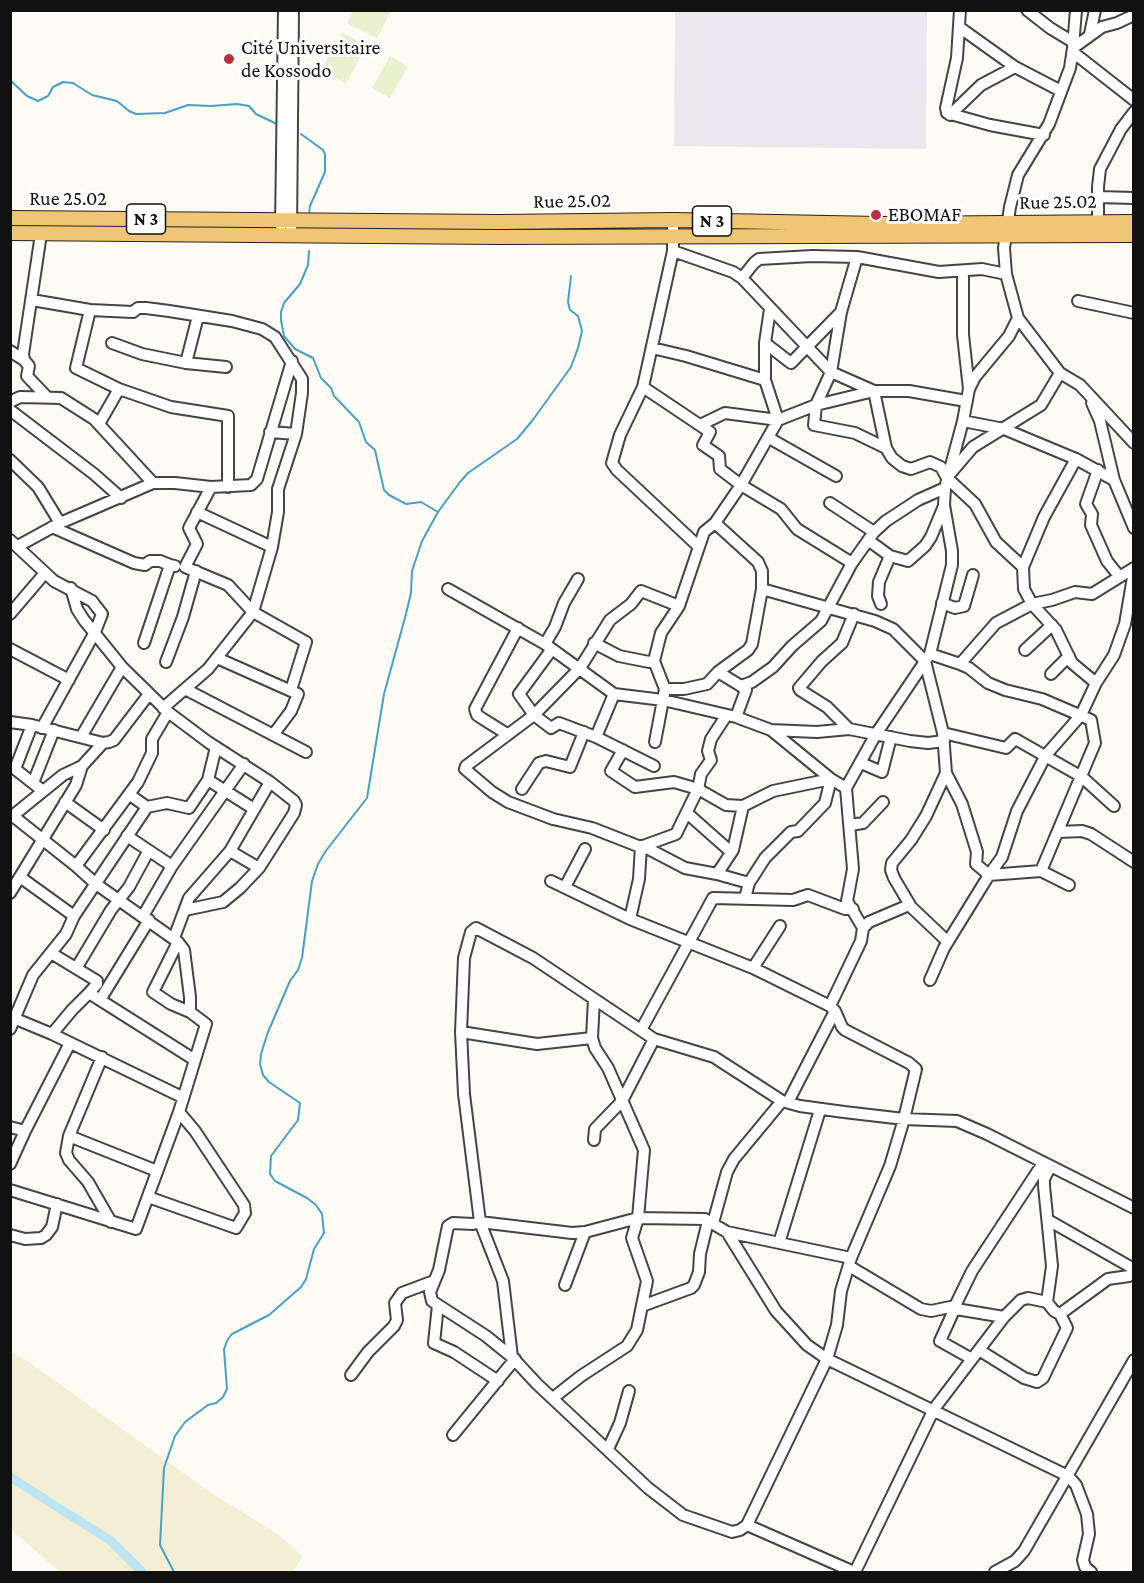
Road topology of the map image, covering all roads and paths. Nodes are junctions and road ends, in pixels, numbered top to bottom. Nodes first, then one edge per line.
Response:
1 (284, 10) edge
2 (293, 10) edge
3 (960, 10) edge
4 (1027, 10) edge
5 (1076, 10) edge
6 (1095, 10) edge
7 (1134, 15) edge
8 (959, 27) junction
9 (1090, 34) junction
10 (1074, 48) junction
11 (1015, 67) junction
12 (1061, 91) junction
13 (1134, 100) edge
14 (1134, 112) edge
15 (950, 115) junction
16 (1044, 135) junction
17 (1098, 197) junction
18 (1134, 198) edge
19 (10, 218) edge
20 (286, 220) junction
21 (673, 220) junction
22 (1008, 222) junction
23 (1134, 222) edge
24 (1098, 228) junction
25 (10, 233) edge
26 (41, 234) junction
27 (286, 234) junction
28 (1134, 235) edge
29 (813, 236) junction
30 (1006, 237) junction
31 (672, 244) junction
32 (812, 256) junction
33 (857, 257) junction
34 (963, 271) junction
35 (1006, 274) junction
36 (742, 278) junction
37 (32, 300) junction
38 (1078, 301) dead end
39 (770, 309) junction
40 (90, 310) junction
41 (841, 312) junction
42 (1134, 313) edge
43 (198, 316) junction
44 (1018, 318) junction
45 (112, 343) dead end
46 (765, 343) junction
47 (808, 346) junction
48 (652, 348) junction
49 (10, 351) edge
50 (24, 360) junction
51 (292, 361) junction
52 (186, 363) junction
53 (226, 367) dead end
54 (831, 372) junction
55 (1060, 373) junction
56 (765, 380) junction
57 (644, 387) junction
58 (119, 389) junction
59 (969, 389) junction
60 (874, 391) junction
61 (1088, 394) junction
62 (46, 396) junction
63 (966, 401) junction
64 (10, 402) edge
65 (816, 405) junction
66 (10, 410) edge
67 (778, 420) junction
68 (963, 421) junction
69 (99, 424) junction
70 (700, 425) junction
71 (1004, 429) junction
72 (270, 432) junction
73 (296, 434) junction
74 (769, 438) junction
75 (1134, 443) edge
76 (886, 448) junction
77 (1076, 459) junction
78 (12, 463) edge
79 (1098, 470) junction
80 (836, 476) dead end
81 (1114, 480) junction
82 (153, 483) junction
83 (946, 483) junction
84 (741, 485) junction
85 (211, 487) junction
86 (228, 487) junction
87 (121, 498) junction
88 (830, 503) dead end
89 (944, 505) junction
90 (197, 512) junction
91 (715, 523) junction
92 (56, 525) junction
93 (1134, 528) edge
94 (871, 536) junction
95 (13, 542) edge
96 (698, 546) junction
97 (272, 547) junction
98 (890, 556) junction
99 (852, 563) junction
100 (170, 565) junction
101 (185, 567) junction
102 (1023, 567) junction
103 (1134, 569) edge
104 (196, 571) junction
105 (45, 573) junction
106 (973, 575) dead end
107 (1119, 576) junction
108 (578, 579) dead end
109 (71, 588) junction
110 (448, 589) dead end
111 (762, 590) junction
112 (942, 603) junction
113 (881, 604) dead end
114 (1032, 604) junction
115 (680, 606) junction
116 (828, 607) junction
117 (253, 612) junction
118 (10, 614) edge
119 (854, 614) junction
120 (1052, 625) junction
121 (518, 628) junction
122 (95, 632) junction
123 (144, 643) dead end
124 (594, 643) junction
125 (549, 646) junction
126 (10, 650) edge
127 (1026, 650) dead end
128 (1069, 656) junction
129 (217, 657) junction
130 (927, 657) junction
131 (654, 661) junction
132 (166, 662) dead end
133 (960, 664) junction
134 (122, 667) junction
135 (580, 669) junction
136 (718, 672) junction
137 (1051, 674) dead end
138 (69, 680) junction
139 (1096, 683) junction
140 (741, 686) junction
141 (185, 689) junction
142 (291, 690) junction
143 (149, 694) junction
144 (614, 694) junction
145 (664, 695) junction
146 (165, 710) junction
147 (1081, 714) junction
148 (534, 715) junction
149 (731, 716) junction
150 (10, 722) edge
151 (43, 727) junction
152 (849, 729) junction
153 (771, 730) junction
154 (584, 732) junction
155 (507, 734) junction
156 (876, 734) junction
157 (273, 735) junction
158 (596, 736) junction
159 (81, 737) junction
160 (891, 737) junction
161 (944, 737) junction
162 (655, 742) dead end
163 (103, 743) junction
164 (216, 747) junction
165 (623, 750) junction
166 (306, 752) dead end
167 (1046, 755) junction
168 (861, 763) junction
169 (244, 764) junction
170 (82, 766) junction
171 (654, 766) dead end
172 (946, 773) junction
173 (1082, 777) junction
174 (831, 779) junction
175 (208, 780) junction
176 (270, 782) junction
177 (33, 783) junction
178 (522, 789) dead end
179 (698, 789) junction
180 (846, 789) junction
181 (225, 790) junction
182 (43, 791) junction
183 (130, 795) junction
184 (65, 802) junction
185 (883, 802) dead end
186 (743, 806) junction
187 (1114, 806) dead end
188 (147, 807) junction
189 (254, 809) junction
190 (687, 813) junction
191 (12, 817) edge
192 (850, 825) junction
193 (104, 830) junction
194 (1059, 832) junction
195 (127, 836) junction
196 (42, 840) junction
197 (642, 846) junction
198 (585, 849) dead end
199 (230, 851) junction
200 (148, 852) junction
201 (731, 852) junction
202 (1132, 858) edge
203 (76, 866) junction
204 (172, 866) junction
205 (259, 868) junction
206 (1041, 871) junction
207 (717, 874) junction
208 (989, 875) junction
209 (20, 877) junction
210 (551, 881) dead end
211 (749, 883) junction
212 (96, 884) junction
213 (1069, 885) dead end
214 (565, 887) junction
215 (10, 893) edge
216 (745, 898) junction
217 (118, 900) junction
218 (910, 905) junction
219 (853, 909) junction
220 (185, 910) junction
221 (74, 916) junction
222 (146, 918) junction
223 (630, 919) junction
224 (780, 926) dead end
225 (863, 928) junction
226 (176, 940) junction
227 (688, 942) junction
228 (948, 942) junction
229 (51, 953) junction
230 (77, 967) junction
231 (753, 968) junction
232 (930, 980) dead end
233 (90, 993) junction
234 (594, 999) junction
235 (100, 1000) junction
236 (832, 1009) junction
237 (190, 1012) junction
238 (12, 1022) edge
239 (641, 1030) junction
240 (461, 1032) junction
241 (52, 1034) junction
242 (592, 1038) junction
243 (654, 1039) junction
244 (70, 1042) junction
245 (102, 1057) junction
246 (195, 1060) junction
247 (182, 1097) junction
248 (622, 1101) junction
249 (785, 1102) junction
250 (820, 1110) junction
251 (179, 1112) junction
252 (904, 1119) junction
253 (10, 1127) edge
254 (25, 1131) junction
255 (69, 1136) junction
256 (594, 1140) dead end
257 (10, 1164) edge
258 (1046, 1165) junction
259 (157, 1172) junction
260 (10, 1190) edge
261 (148, 1197) junction
262 (57, 1203) junction
263 (1134, 1208) edge
264 (638, 1218) junction
265 (1048, 1220) junction
266 (111, 1222) junction
267 (480, 1222) junction
268 (710, 1222) junction
269 (585, 1232) junction
270 (727, 1232) junction
271 (10, 1235) edge
272 (779, 1243) junction
273 (850, 1262) junction
274 (1134, 1271) edge
275 (434, 1281) junction
276 (565, 1284) dead end
277 (1047, 1302) junction
278 (438, 1305) junction
279 (642, 1306) junction
280 (955, 1307) junction
281 (1060, 1314) junction
282 (1004, 1317) junction
283 (980, 1350) junction
284 (514, 1358) junction
285 (827, 1359) junction
286 (972, 1359) junction
287 (1134, 1360) edge
288 (351, 1375) dead end
289 (498, 1381) junction
290 (629, 1391) dead end
291 (553, 1398) junction
292 (934, 1409) junction
293 (453, 1435) dead end
294 (608, 1449) junction
295 (1068, 1476) junction
296 (747, 1525) junction
297 (855, 1572) edge
298 (995, 1572) edge
299 (1090, 1572) edge

1 - 20 street
2 - 20 street
3 - 8 street
4 - 10 street
5 - 10 street
6 - 9 street
7 - 9 street
8 - 11 street
8 - 15 street
9 - 10 street
10 - 12 street
10 - 13 street
11 - 12 street
11 - 15 street
12 - 16 street
14 - 17 street
15 - 16 street
16 - 22 street
17 - 18 street
17 - 24 street
19 - 20 main road, Rue 25.02 / N 3
20 - 21 main road, Rue 25.02 / N 3
20 - 27 street
21 - 22 main road, Rue 25.02 / N 3
21 - 31 street
22 - 24 main road, Rue 25.02 / N 3
22 - 30 street
23 - 24 main road, Rue 25.02 / N 3
24 - 28 main road, N 3
24 - 30 main road, N 3
25 - 26 main road, N 3
26 - 27 main road, N 3
26 - 37 street
27 - 31 main road, N 3
29 - 30 main road, N 3
29 - 31 main road, N 3
29 - 32 street
30 - 35 street
31 - 36 street
31 - 48 street
32 - 33 street
32 - 36 street
33 - 34 street
33 - 41 street
34 - 35 street
34 - 59 street
35 - 44 street
36 - 39 street
37 - 40 street
37 - 50 street
38 - 42 street
39 - 46 street
39 - 47 street
40 - 43 street
40 - 58 street
41 - 47 street
41 - 54 street
43 - 51 street
43 - 52 street
44 - 55 street
44 - 59 street
45 - 52 street
46 - 47 street
46 - 56 street
47 - 54 street
48 - 56 street
48 - 57 street
49 - 50 street
50 - 62 street
51 - 72 street
51 - 73 street
52 - 53 street
54 - 60 street
54 - 65 street
55 - 61 street
55 - 71 street
56 - 67 street
57 - 70 street
57 - 96 street
58 - 69 street
58 - 86 street
59 - 63 street
60 - 63 street
60 - 65 street
60 - 76 street
61 - 75 street
61 - 81 street
62 - 64 street
62 - 69 street
63 - 68 street
65 - 67 street
65 - 76 street
66 - 87 street
67 - 70 street
67 - 74 street
68 - 71 street
68 - 83 street
69 - 82 street
70 - 84 street
71 - 77 street
71 - 83 street
72 - 73 street
72 - 86 street
73 - 97 street
74 - 80 street
74 - 84 street
76 - 83 street
77 - 79 street
77 - 102 street
78 - 92 street
79 - 81 street
79 - 107 street
81 - 93 street
82 - 85 street
82 - 87 street
83 - 89 street
83 - 94 street
83 - 102 street
84 - 91 street
84 - 99 street
85 - 86 street
85 - 90 street
87 - 92 street
88 - 94 street
89 - 98 street
89 - 112 street
90 - 97 street
90 - 101 street
91 - 96 street
91 - 111 street
92 - 95 street
92 - 100 street
94 - 98 street
94 - 99 street
95 - 105 street
96 - 115 street
97 - 117 street
98 - 113 street
99 - 116 street
100 - 101 street
100 - 123 street
101 - 104 street
102 - 114 street
103 - 107 street
103 - 139 street
104 - 117 street
104 - 132 street
105 - 109 street
105 - 118 street
106 - 112 street
107 - 114 street
108 - 125 street
109 - 122 street
109 - 122 street
110 - 121 street
111 - 116 street
111 - 136 street
112 - 130 street
114 - 120 street
114 - 133 street
115 - 124 street
115 - 131 street
116 - 119 street
116 - 140 street
117 - 129 street
117 - 142 street
119 - 130 street
119 - 152 street
120 - 127 street
120 - 128 street
121 - 125 street
121 - 155 street
122 - 134 street
122 - 138 street
124 - 131 street
124 - 135 street
125 - 135 street
125 - 148 street
126 - 138 street
128 - 137 street
128 - 139 street
129 - 141 street
129 - 142 street
130 - 133 street
130 - 156 street
130 - 161 street
131 - 145 street
133 - 147 street
134 - 143 street
134 - 159 street
135 - 144 street
135 - 148 street
136 - 140 street
136 - 145 street
138 - 151 street
139 - 147 street
140 - 149 street
141 - 146 street
141 - 157 street
142 - 157 street
143 - 146 street
143 - 163 street
144 - 145 street
144 - 158 street
145 - 149 street
145 - 162 street
146 - 164 street
146 - 183 street
147 - 167 street
147 - 173 street
148 - 154 street
148 - 155 street
149 - 153 street
149 - 179 street
150 - 151 street
151 - 159 street
151 - 177 street
151 - 177 street
152 - 153 street
152 - 156 street
153 - 174 street
154 - 158 street
154 - 178 street
155 - 197 street
156 - 160 street
156 - 168 street
157 - 166 street
158 - 165 street
159 - 163 street
160 - 161 street
160 - 168 street
161 - 167 street
161 - 172 street
163 - 170 street
164 - 169 street
164 - 175 street
165 - 171 street
165 - 179 street
167 - 173 street
167 - 208 street
168 - 180 street
169 - 176 street
169 - 181 street
170 - 182 street
170 - 184 street
172 - 208 street
172 - 218 street
173 - 187 street
173 - 194 street
174 - 180 street
174 - 186 street
174 - 211 street
175 - 181 street
175 - 188 street
176 - 189 street
176 - 205 street
177 - 182 street
179 - 186 street
179 - 190 street
180 - 192 street
181 - 189 street
181 - 204 street
182 - 191 street
183 - 188 street
183 - 193 street
184 - 193 street
184 - 196 street
185 - 192 street
186 - 201 street
188 - 195 street
189 - 199 street
190 - 197 street
190 - 201 street
191 - 196 street
192 - 219 street
193 - 203 street
194 - 202 street
194 - 206 street
195 - 200 street
195 - 212 street
196 - 203 street
196 - 209 street
197 - 207 street
197 - 223 street
198 - 214 street
199 - 205 street
199 - 220 street
200 - 204 street
200 - 217 street
201 - 207 street
203 - 212 street
204 - 222 street
205 - 220 street
206 - 208 street
206 - 213 street
207 - 211 street
208 - 228 street
209 - 215 street
209 - 221 street
210 - 214 street
211 - 216 street
212 - 217 street
212 - 221 street
214 - 223 street
216 - 219 street
216 - 227 street
217 - 222 street
217 - 230 street
218 - 225 street
218 - 228 street
219 - 225 street
220 - 226 street
221 - 229 street
222 - 226 street
222 - 235 street
223 - 227 street
224 - 231 street
225 - 236 street
226 - 237 street
226 - 237 street
227 - 231 street
227 - 239 street
228 - 232 street
229 - 230 street
229 - 238 street
230 - 233 street
231 - 236 street
233 - 235 street
233 - 241 street
234 - 239 street
234 - 240 street
234 - 242 street
235 - 246 street
236 - 249 street
236 - 252 street
237 - 246 street
238 - 241 street
239 - 243 street
240 - 242 street
240 - 267 street
241 - 244 street
242 - 248 street
243 - 248 street
243 - 249 street
244 - 245 street
244 - 254 street
245 - 247 street
245 - 255 street
246 - 247 street
247 - 251 street
248 - 256 street
248 - 264 street
249 - 250 street
249 - 268 street
250 - 252 street
250 - 272 street
251 - 259 street
251 - 261 street
252 - 258 street
252 - 273 street
253 - 254 street
254 - 257 street
255 - 259 street
255 - 266 street
258 - 263 street
258 - 265 street
258 - 280 street
259 - 261 street
260 - 262 street
261 - 266 street
262 - 266 street
262 - 271 street
264 - 268 street
264 - 269 street
264 - 279 street
265 - 274 street
265 - 277 street
267 - 269 street
267 - 275 street
267 - 284 street
268 - 270 street
268 - 279 street
269 - 276 street
270 - 272 street
270 - 285 street
272 - 273 street
273 - 280 street
273 - 285 street
274 - 281 street
275 - 278 street
275 - 288 street
277 - 281 street
277 - 282 street
278 - 284 street
278 - 289 street
279 - 291 street
280 - 282 street
280 - 286 street
281 - 283 street
282 - 283 street
283 - 286 street
284 - 289 street
284 - 291 street
285 - 292 street
285 - 296 street
286 - 292 street
287 - 295 street
289 - 293 street
290 - 294 street
291 - 294 street
292 - 295 street
292 - 297 street
294 - 296 street
295 - 298 street
295 - 299 street
296 - 297 street

